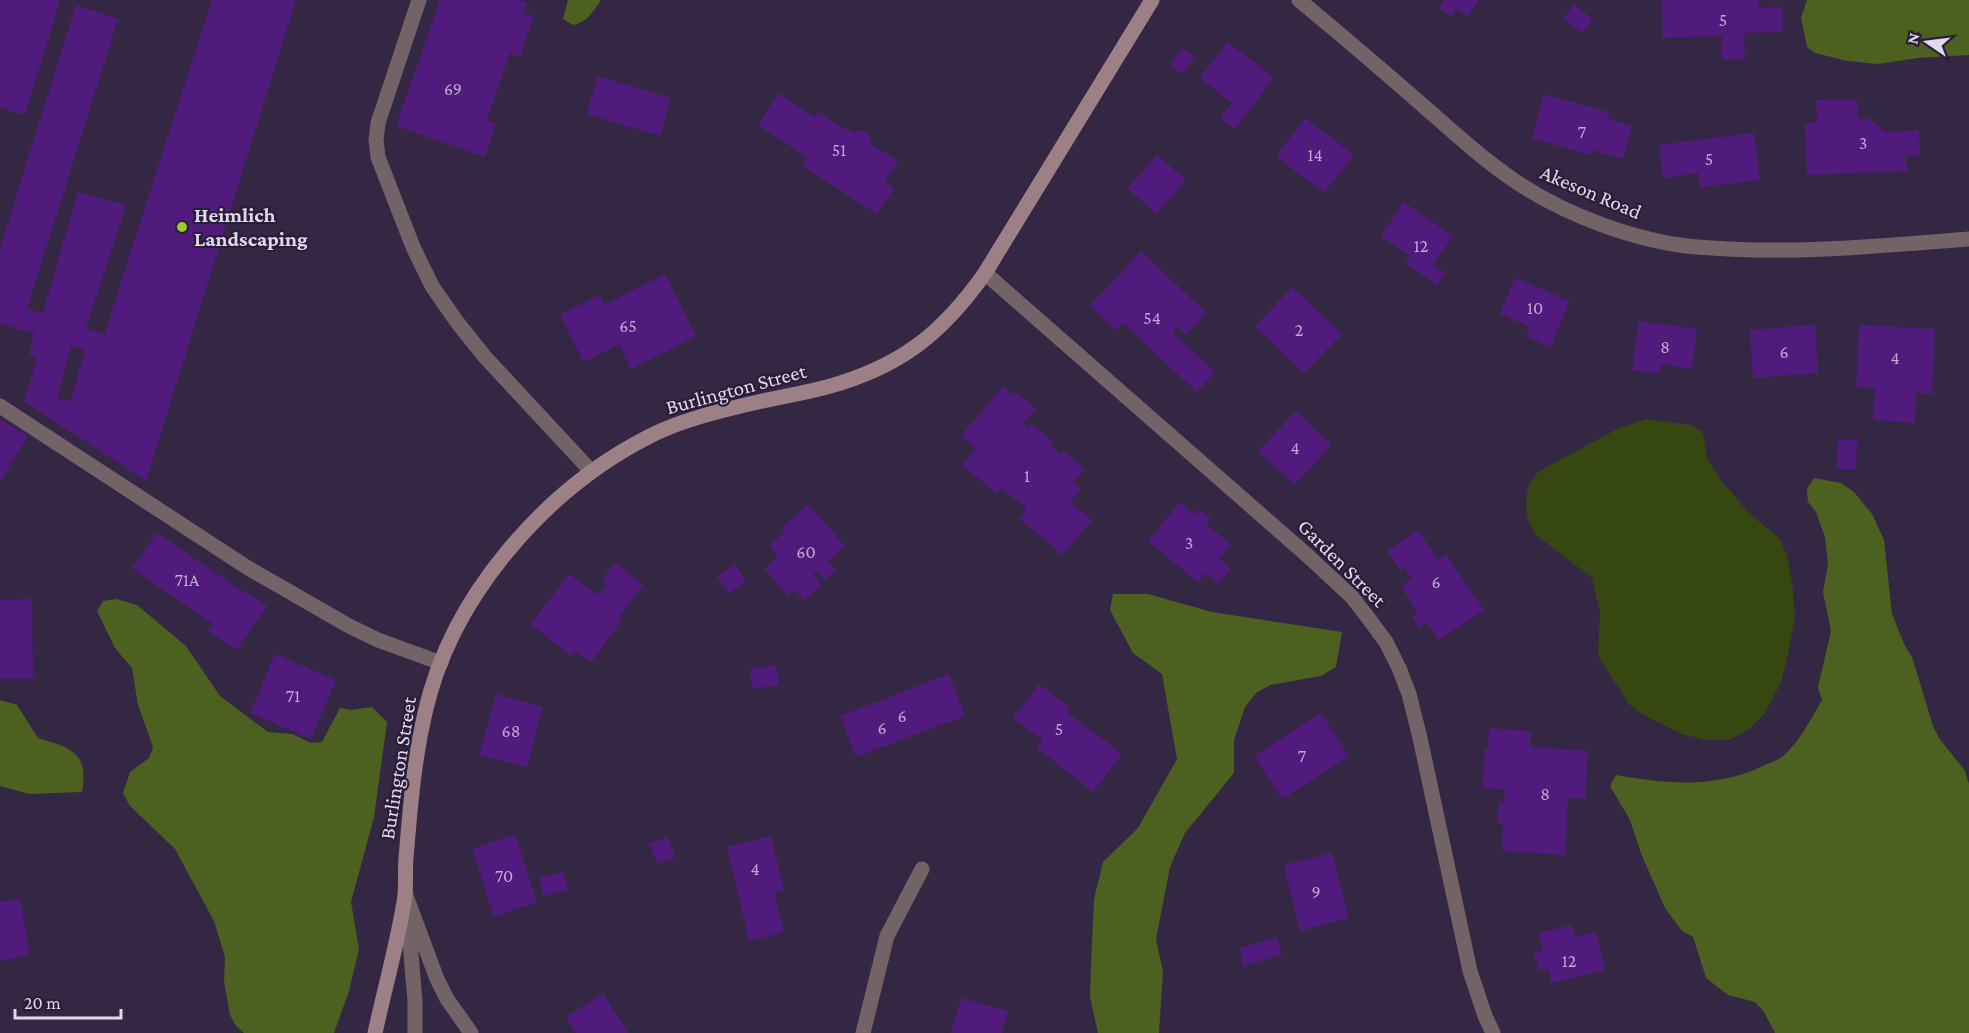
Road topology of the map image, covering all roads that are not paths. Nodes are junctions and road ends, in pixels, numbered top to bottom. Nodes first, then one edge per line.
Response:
1 (419, 0) edge
2 (1152, 0) edge
3 (1299, 0) edge
4 (1969, 239) edge
5 (985, 273) junction
6 (0, 406) edge
7 (591, 471) junction
8 (441, 663) junction
9 (922, 869) dead end
10 (405, 893) junction
11 (375, 1033) edge
12 (415, 1033) edge
13 (471, 1033) edge
14 (863, 1033) edge
15 (1494, 1033) edge

1 - 7 street
2 - 5 street, Burlington Street
3 - 4 street, Akeson Road
5 - 7 street, Burlington Street
5 - 15 street, Garden Street
6 - 8 street
7 - 8 street, Burlington Street
8 - 10 street, Burlington Street
9 - 14 street
10 - 11 street, Burlington Street
10 - 12 street
10 - 13 street

